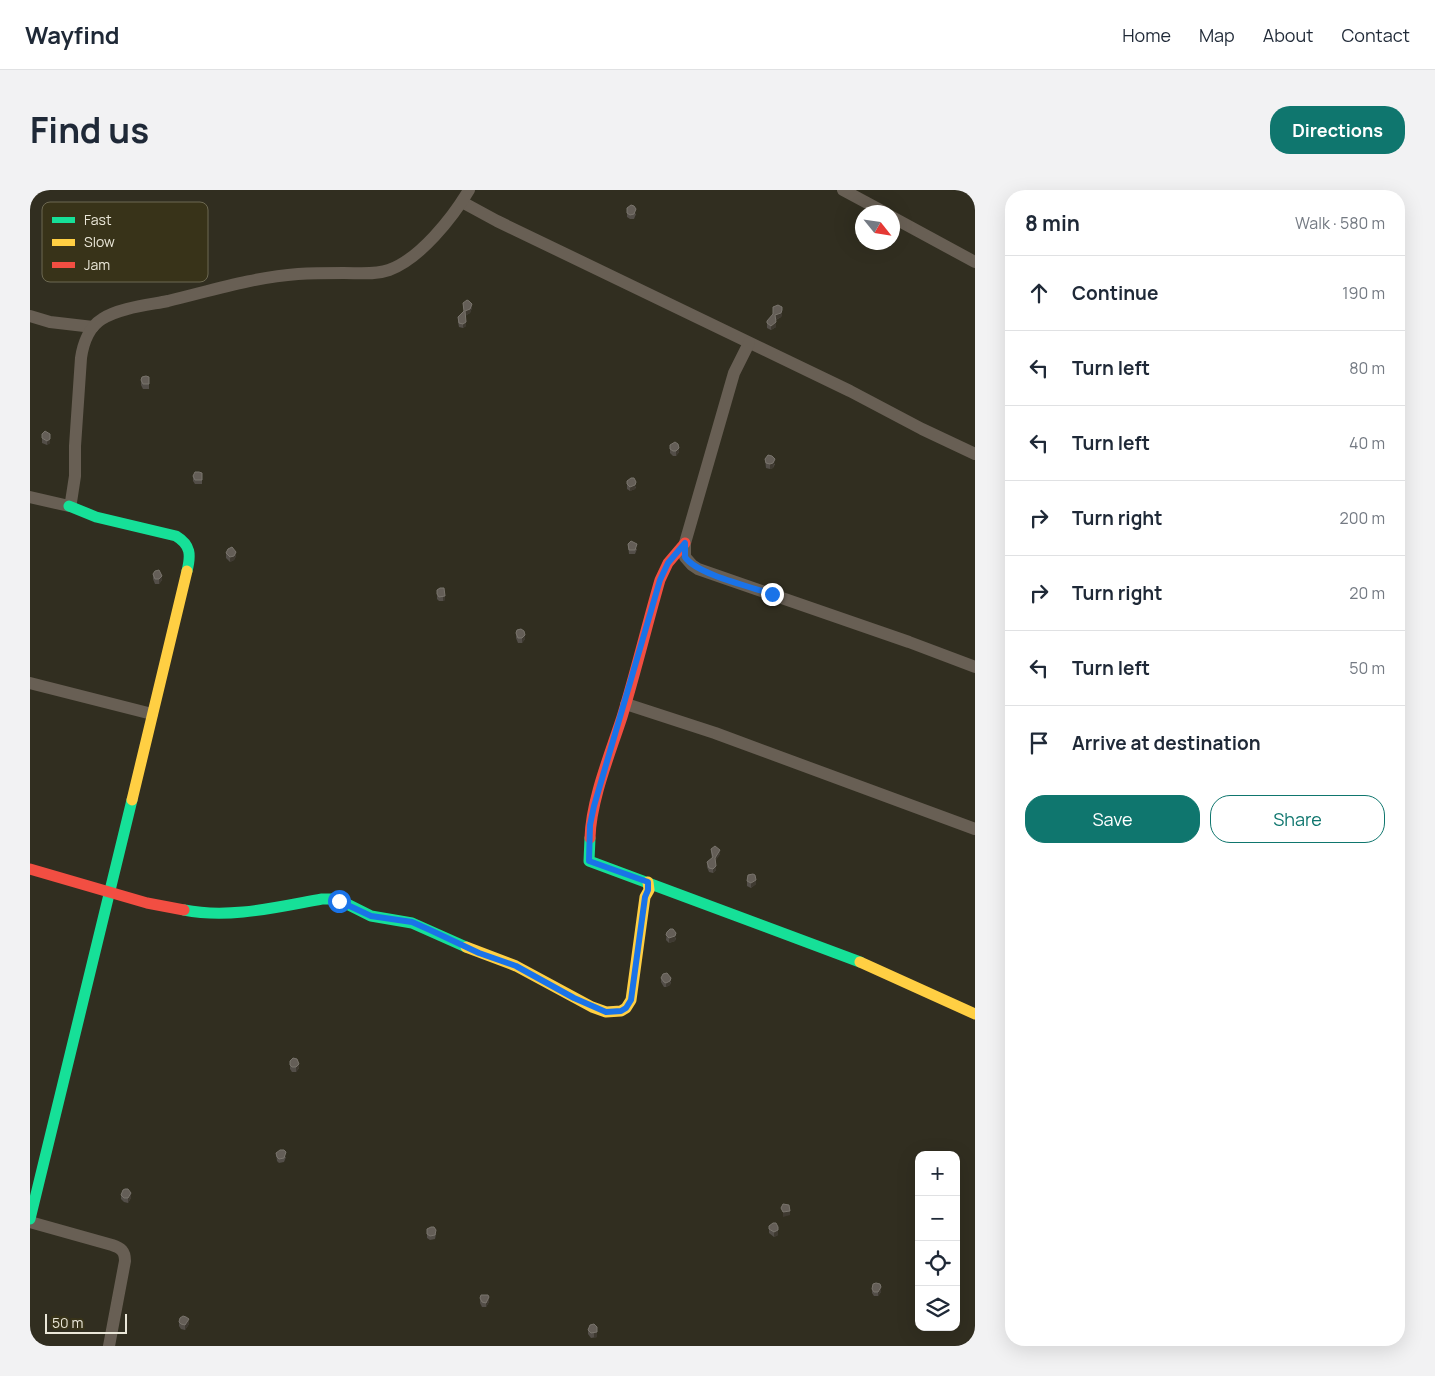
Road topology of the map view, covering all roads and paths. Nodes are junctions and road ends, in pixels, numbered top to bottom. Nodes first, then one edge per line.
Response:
1 (469, 190) edge
2 (843, 190) edge
3 (462, 202) junction
4 (871, 205) edge
5 (900, 221) edge
6 (975, 262) edge
7 (30, 316) edge
8 (93, 327) junction
9 (749, 342) junction
10 (975, 454) edge
11 (30, 499) edge
12 (69, 506) junction
13 (685, 543) junction
14 (975, 667) edge
15 (30, 683) edge
16 (626, 704) junction
17 (152, 714) junction
18 (975, 828) edge
19 (30, 869) edge
20 (648, 882) junction
21 (109, 892) junction
22 (975, 1014) edge
23 (30, 1221) edge
24 (109, 1346) edge

1 - 3 street
2 - 4 street
3 - 8 street
3 - 9 street
5 - 6 street
7 - 8 street
8 - 12 street
9 - 10 street
9 - 13 street
11 - 12 street
12 - 17 street
13 - 14 street
13 - 16 street
15 - 17 street
16 - 18 street
16 - 20 street
17 - 21 street
19 - 21 street
20 - 21 street
20 - 22 street
21 - 23 street
23 - 24 street

